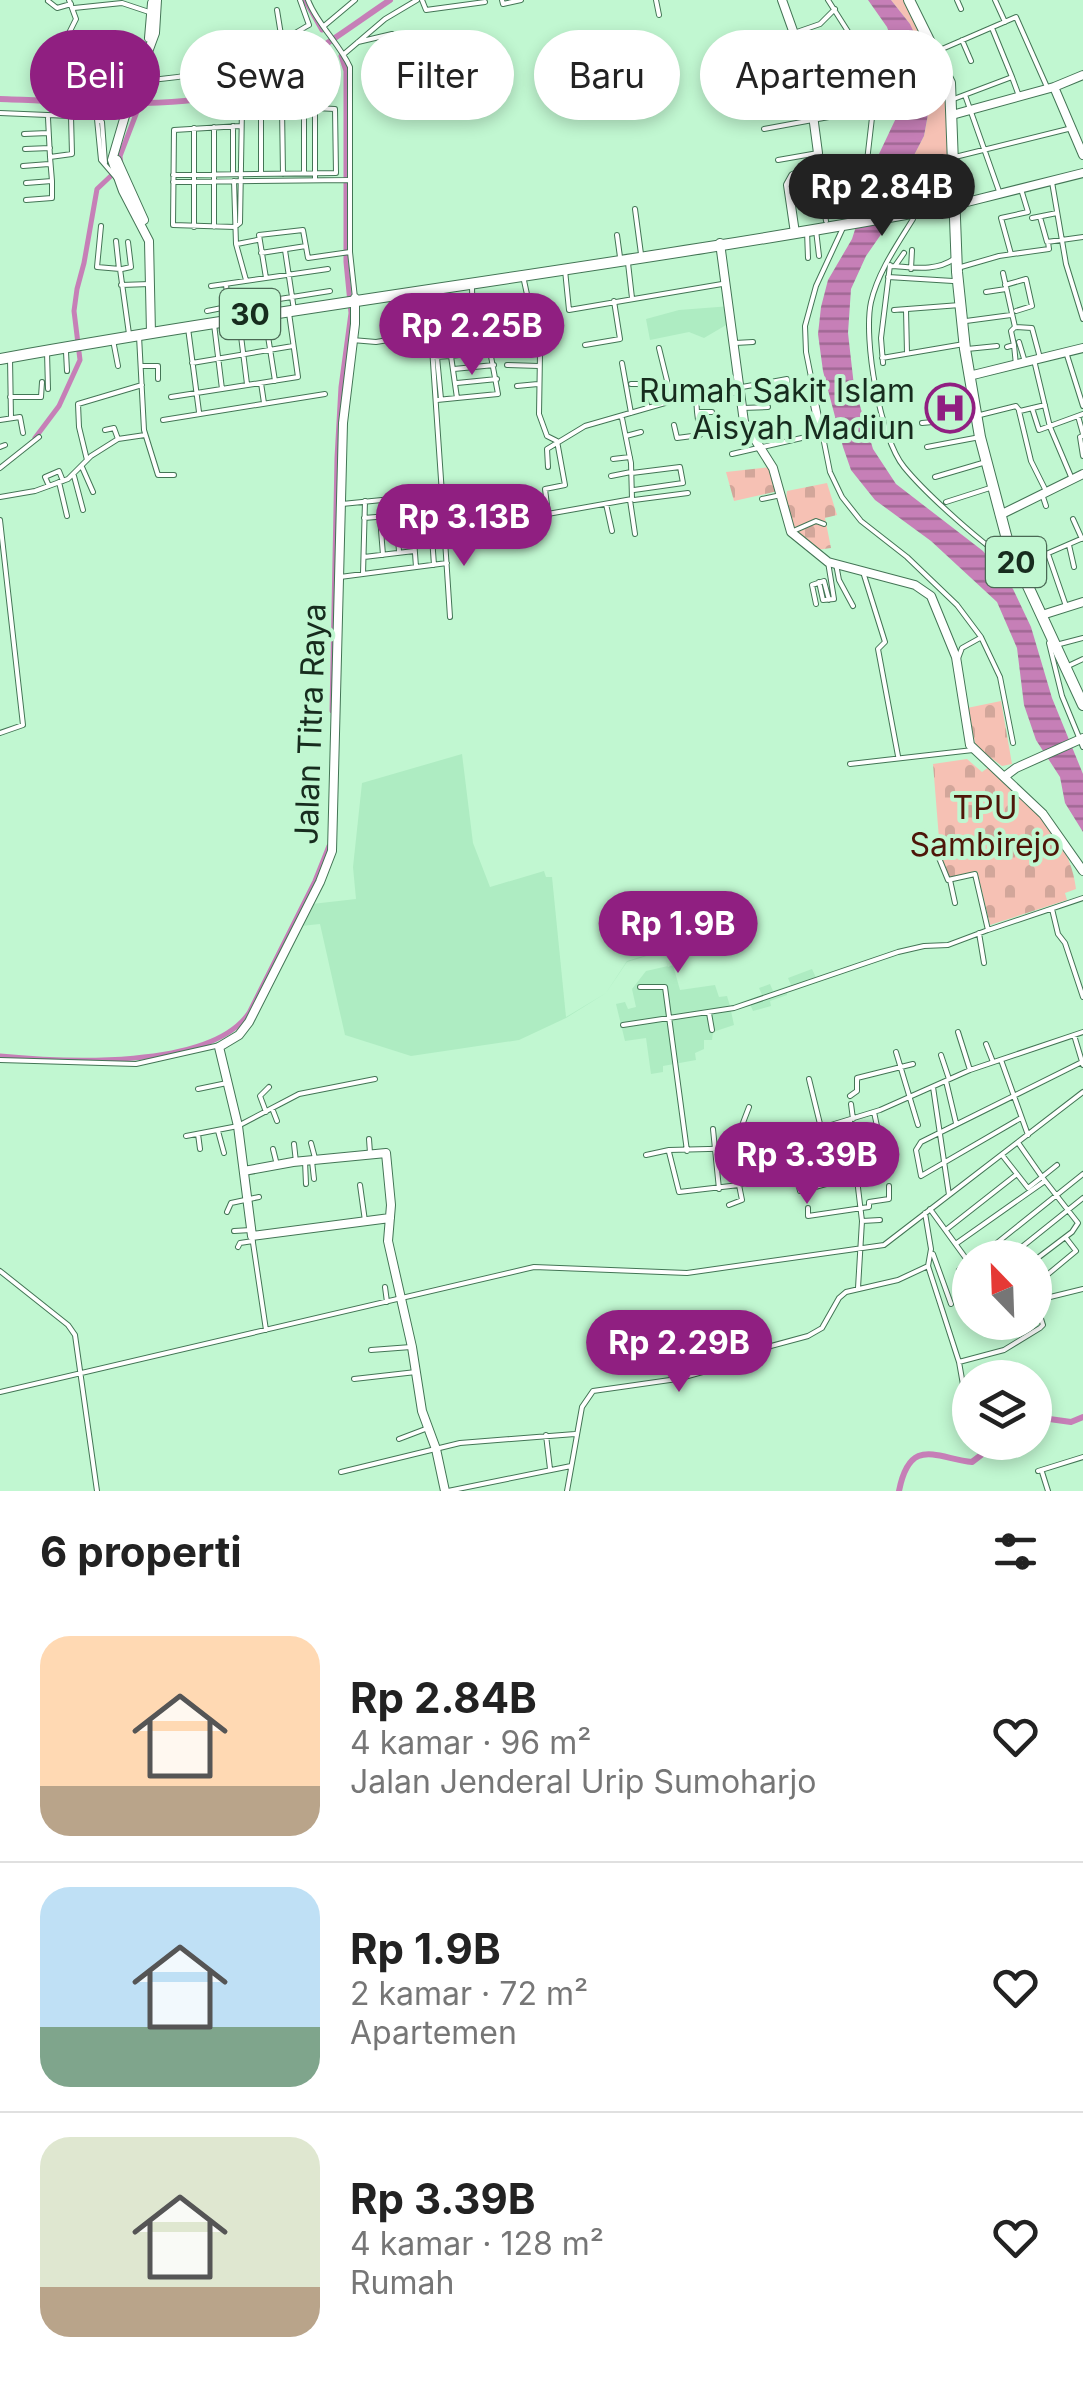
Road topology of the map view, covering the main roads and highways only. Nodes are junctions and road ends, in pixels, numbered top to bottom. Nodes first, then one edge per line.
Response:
1 (909, 0) edge
2 (954, 205) junction
3 (719, 248) junction
4 (624, 259) junction
5 (351, 300) junction
6 (292, 307) junction
7 (147, 332) junction
8 (78, 344) junction
9 (3, 357) edge
10 (1083, 705) edge

1 - 2 highway
2 - 3 highway, 30
2 - 10 highway, 20
3 - 4 highway, 30
3 - 4 highway, 30
4 - 5 highway, 30
4 - 5 highway, 30
5 - 6 highway, 30
6 - 7 highway, 30
6 - 7 highway, 30
7 - 8 highway, 30
7 - 8 highway, 30
8 - 9 highway, 30

